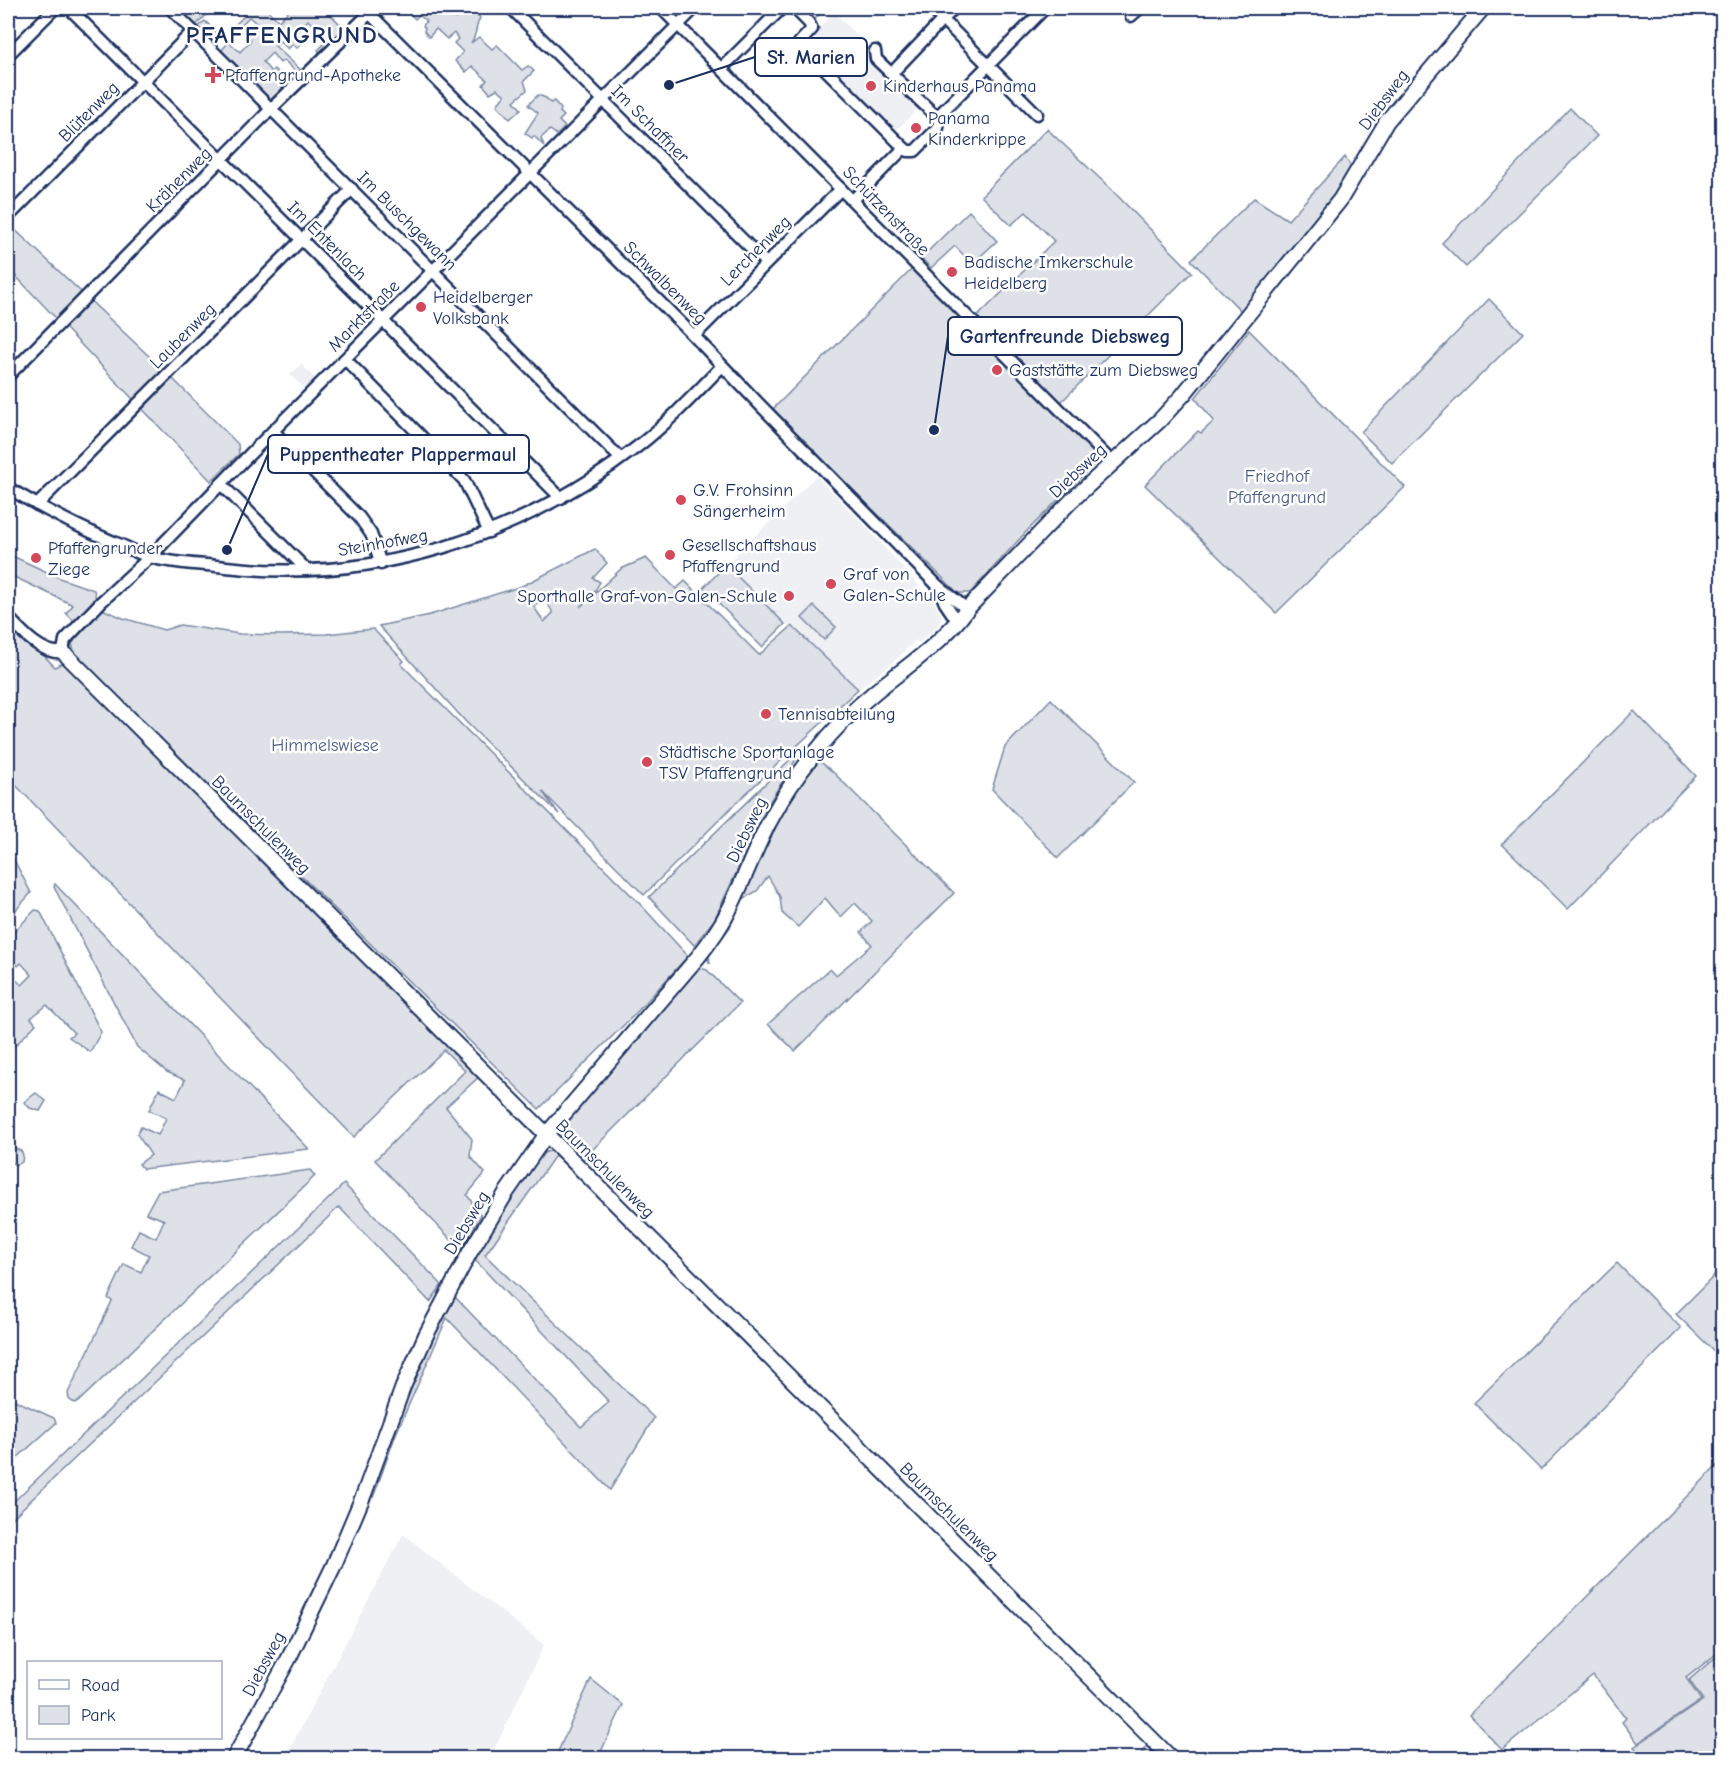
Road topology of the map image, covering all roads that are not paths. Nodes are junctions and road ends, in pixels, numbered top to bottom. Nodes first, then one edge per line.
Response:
1 (55, 8) edge
2 (69, 8) edge
3 (170, 8) edge
4 (511, 8) edge
5 (661, 8) edge
6 (695, 8) edge
7 (782, 8) edge
8 (794, 8) edge
9 (931, 8) edge
10 (954, 8) edge
11 (1045, 8) edge
12 (1140, 8) edge
13 (1483, 8) edge
14 (369, 9) edge
15 (1131, 16) dead end
16 (942, 19) junction
17 (678, 25) junction
18 (194, 31) junction
19 (875, 51) dead end
20 (8, 55) edge
21 (988, 64) junction
22 (722, 68) junction
23 (891, 74) junction
24 (143, 81) junction
25 (603, 100) junction
26 (271, 109) junction
27 (1037, 114) dead end
28 (937, 117) junction
29 (904, 148) junction
30 (222, 159) junction
31 (530, 173) junction
32 (352, 189) junction
33 (841, 189) junction
34 (852, 200) junction
35 (8, 217) edge
36 (302, 240) junction
37 (766, 263) junction
38 (433, 270) junction
39 (383, 321) junction
40 (694, 336) junction
41 (345, 359) junction
42 (722, 366) junction
43 (8, 376) edge
44 (273, 431) junction
45 (620, 458) junction
46 (1113, 463) junction
47 (221, 484) junction
48 (8, 488) edge
49 (561, 498) junction
50 (37, 505) junction
51 (489, 532) junction
52 (150, 557) junction
53 (381, 564) junction
54 (307, 570) junction
55 (938, 586) junction
56 (964, 607) junction
57 (8, 617) edge
58 (958, 622) junction
59 (63, 652) junction
60 (546, 1135) junction
61 (234, 1758) edge
62 (1171, 1758) edge

1 - 20 street
2 - 24 street, Im Entenlach
3 - 18 street, Im Buschgewann
4 - 25 street, Im Schaffner
5 - 17 street, Schützenstraße
6 - 17 street, Marktstraße
7 - 22 street
8 - 29 street
9 - 16 street
10 - 16 street
11 - 21 street
12 - 15 street
13 - 46 main road, Diebsweg
14 - 26 street, Krähenweg
14 - 31 street, Schwalbenweg
16 - 21 street
16 - 23 street
17 - 22 street, Schützenstraße
17 - 25 street, Marktstraße
18 - 24 street, Blütenweg
18 - 26 street, Im Buschgewann
19 - 23 street
21 - 27 street
21 - 28 street
22 - 33 street, Schützenstraße
23 - 28 street
24 - 30 street, Im Entenlach
24 - 35 street, Blütenweg
25 - 31 street, Marktstraße
25 - 37 street, Im Schaffner
26 - 30 street, Krähenweg
26 - 32 street, Im Buschgewann
28 - 29 street
29 - 34 street
30 - 36 street, Im Entenlach
30 - 43 street, Krähenweg
31 - 38 street, Marktstraße
31 - 40 street, Schwalbenweg
32 - 36 street, Laubenweg
32 - 38 street, Im Buschgewann
33 - 34 street, Schützenstraße
33 - 37 street, Lerchenweg
34 - 46 street, Schützenstraße
36 - 39 street, Im Entenlach
36 - 50 street, Laubenweg
37 - 40 street, Lerchenweg
38 - 39 street, Marktstraße
38 - 45 street, Im Buschgewann
39 - 41 street, Marktstraße
39 - 49 street, Im Entenlach
40 - 42 street, Schwalbenweg
41 - 44 street, Marktstraße
41 - 51 street
42 - 45 street, Steinhofweg
42 - 55 street, Schwalbenweg
44 - 47 street, Marktstraße
44 - 53 street
45 - 49 street, Steinhofweg
46 - 56 main road, Diebsweg
47 - 52 street, Marktstraße
47 - 54 street
48 - 50 street, Steinhofweg
49 - 51 street, Steinhofweg
50 - 52 street, Steinhofweg
51 - 53 street, Steinhofweg
52 - 54 street, Steinhofweg
52 - 59 street, Marktstraße
53 - 54 street, Steinhofweg
55 - 56 street, Schwalbenweg
55 - 58 street, Schwalbenweg
56 - 58 main road, Diebsweg
57 - 59 street, Baumschulenweg
58 - 60 main road, Diebsweg
59 - 60 main road, Baumschulenweg
60 - 61 main road, Diebsweg
60 - 62 main road, Baumschulenweg

